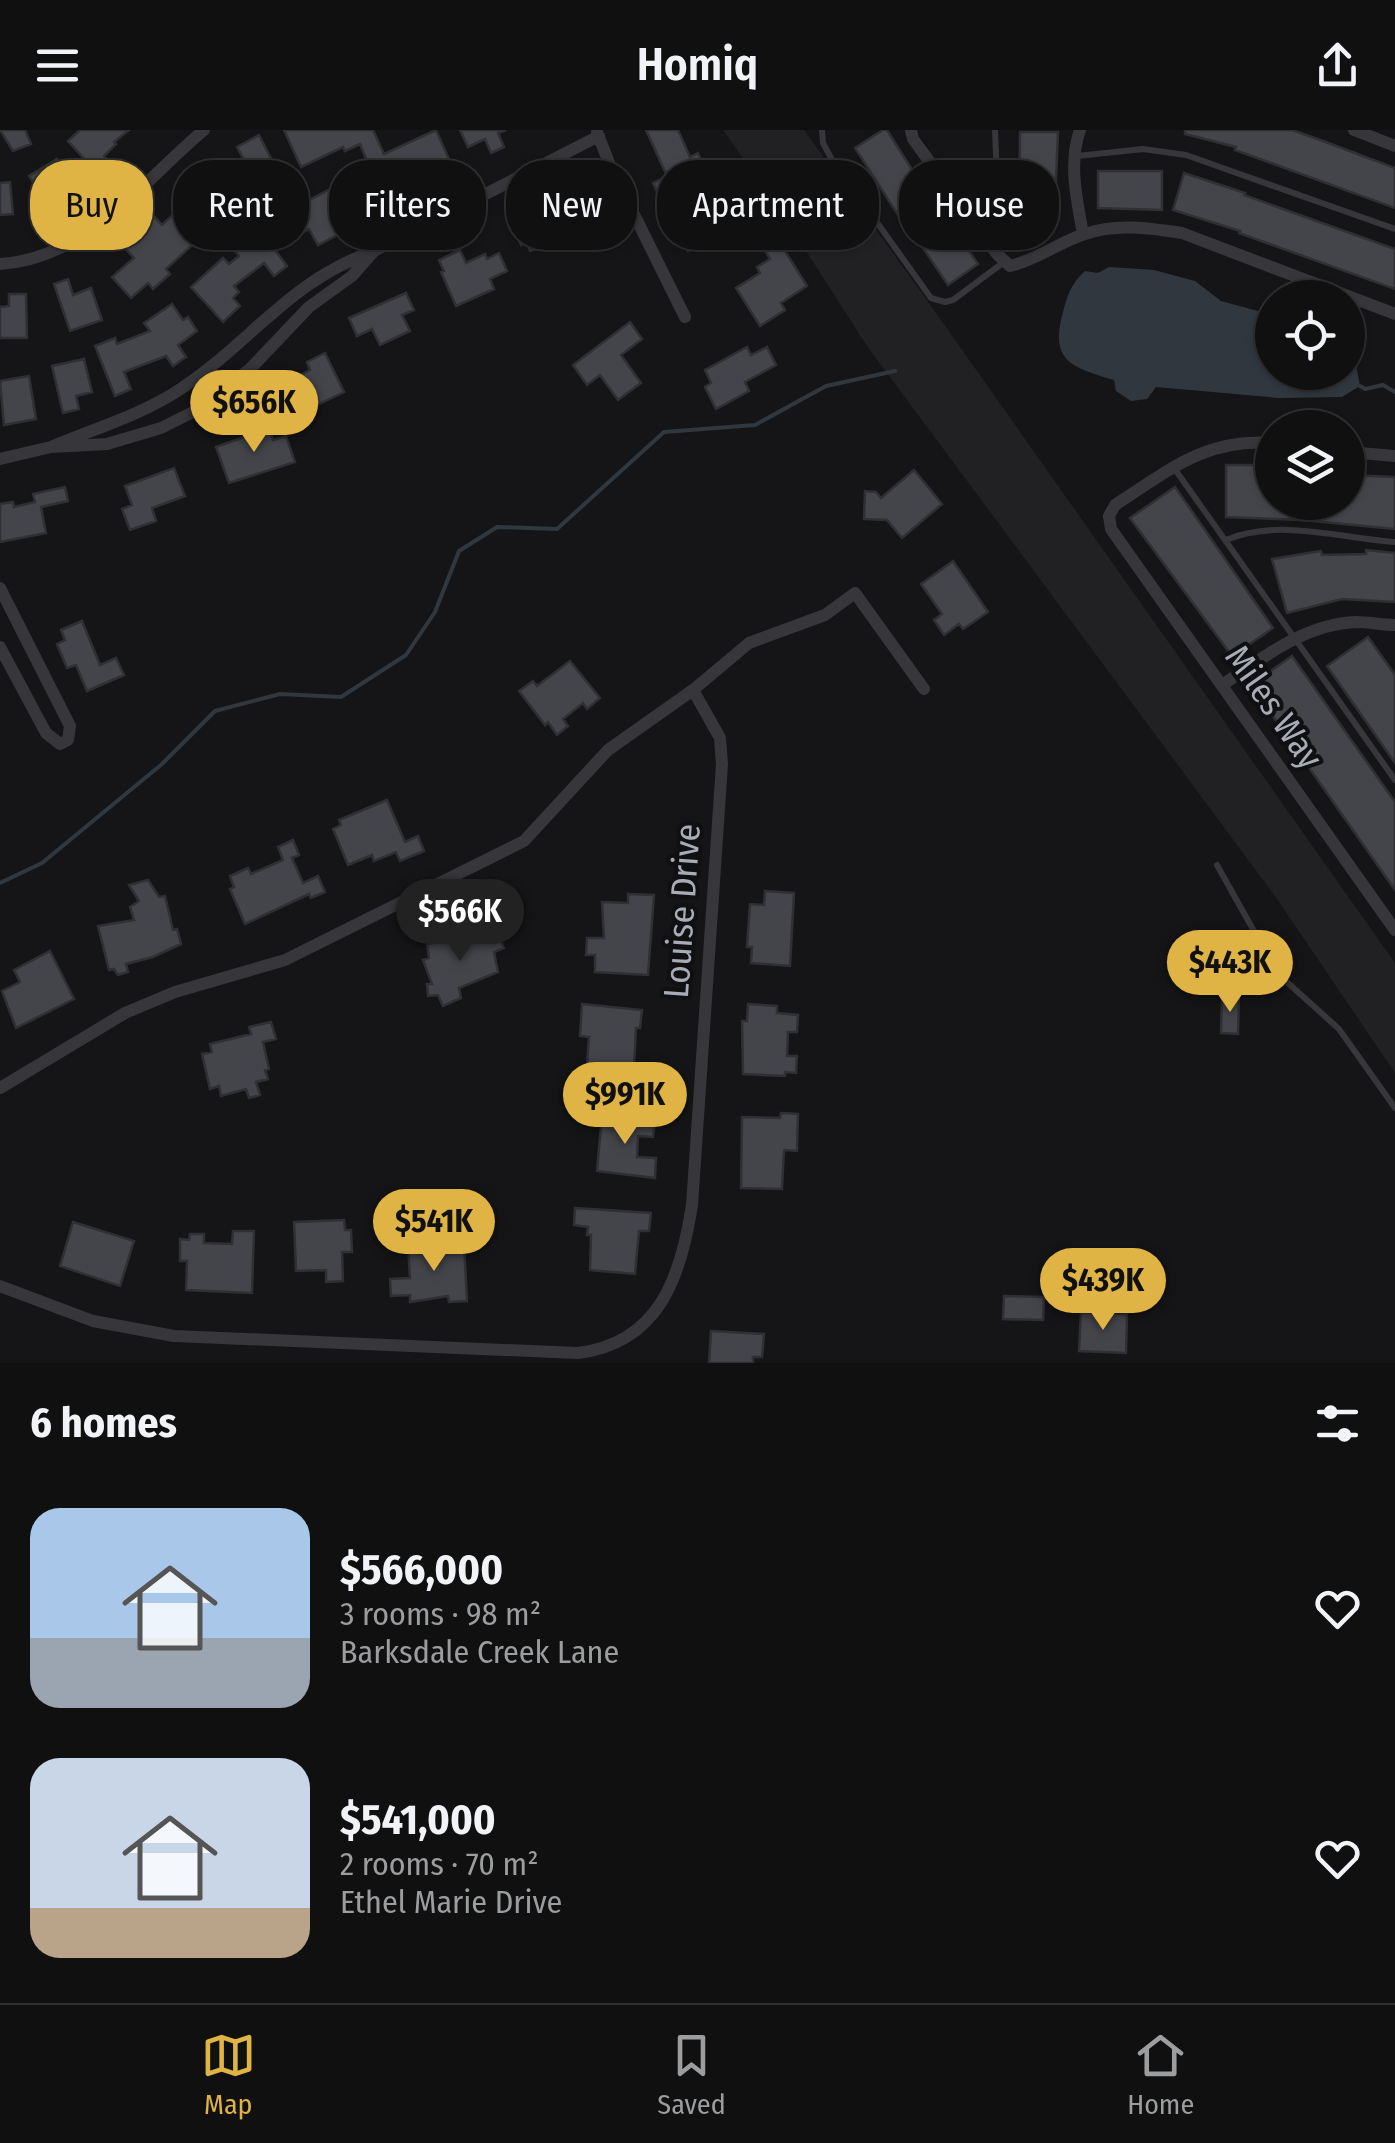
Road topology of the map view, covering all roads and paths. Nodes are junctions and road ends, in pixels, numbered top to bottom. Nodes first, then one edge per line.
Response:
1 (204, 130) edge
2 (822, 130) edge
3 (911, 130) edge
4 (994, 130) edge
5 (1080, 130) edge
6 (1354, 130) edge
7 (598, 133) edge
8 (1395, 146) edge
9 (1075, 156) junction
10 (929, 160) edge
11 (996, 160) edge
12 (1395, 229) edge
13 (1083, 234) junction
14 (997, 250) edge
15 (374, 251) junction
16 (0, 264) edge
17 (1008, 264) junction
18 (1395, 314) edge
19 (685, 317) dead end
20 (1255, 444) edge
21 (51, 447) junction
22 (1365, 453) edge
23 (1395, 456) edge
24 (0, 460) edge
25 (1173, 467) junction
26 (1226, 540) junction
27 (1395, 542) edge
28 (0, 588) edge
29 (1392, 629) edge
30 (1296, 638) junction
31 (0, 647) edge
32 (1222, 685) junction
33 (924, 689) dead end
34 (693, 690) junction
35 (1395, 780) edge
36 (1217, 865) dead end
37 (1395, 930) edge
38 (0, 1088) edge
39 (1395, 1108) edge
40 (0, 1286) edge
41 (606, 1356) edge

1 - 16 street
2 - 17 lane
3 - 10 street
4 - 11 lane
5 - 9 street
6 - 8 street
7 - 15 street
7 - 19 street
9 - 12 lane
9 - 13 street
13 - 17 street
13 - 18 street
14 - 17 street
15 - 21 street
15 - 21 street
20 - 25 street
21 - 24 street
22 - 23 street
25 - 26 lane
25 - 32 street, Miles Way
26 - 27 lane
26 - 30 lane
28 - 31 street
29 - 30 street
30 - 32 street
30 - 35 lane
32 - 37 street, Miles Way
33 - 34 street
34 - 38 street
34 - 41 street, Louise Drive
36 - 39 lane
40 - 41 street

